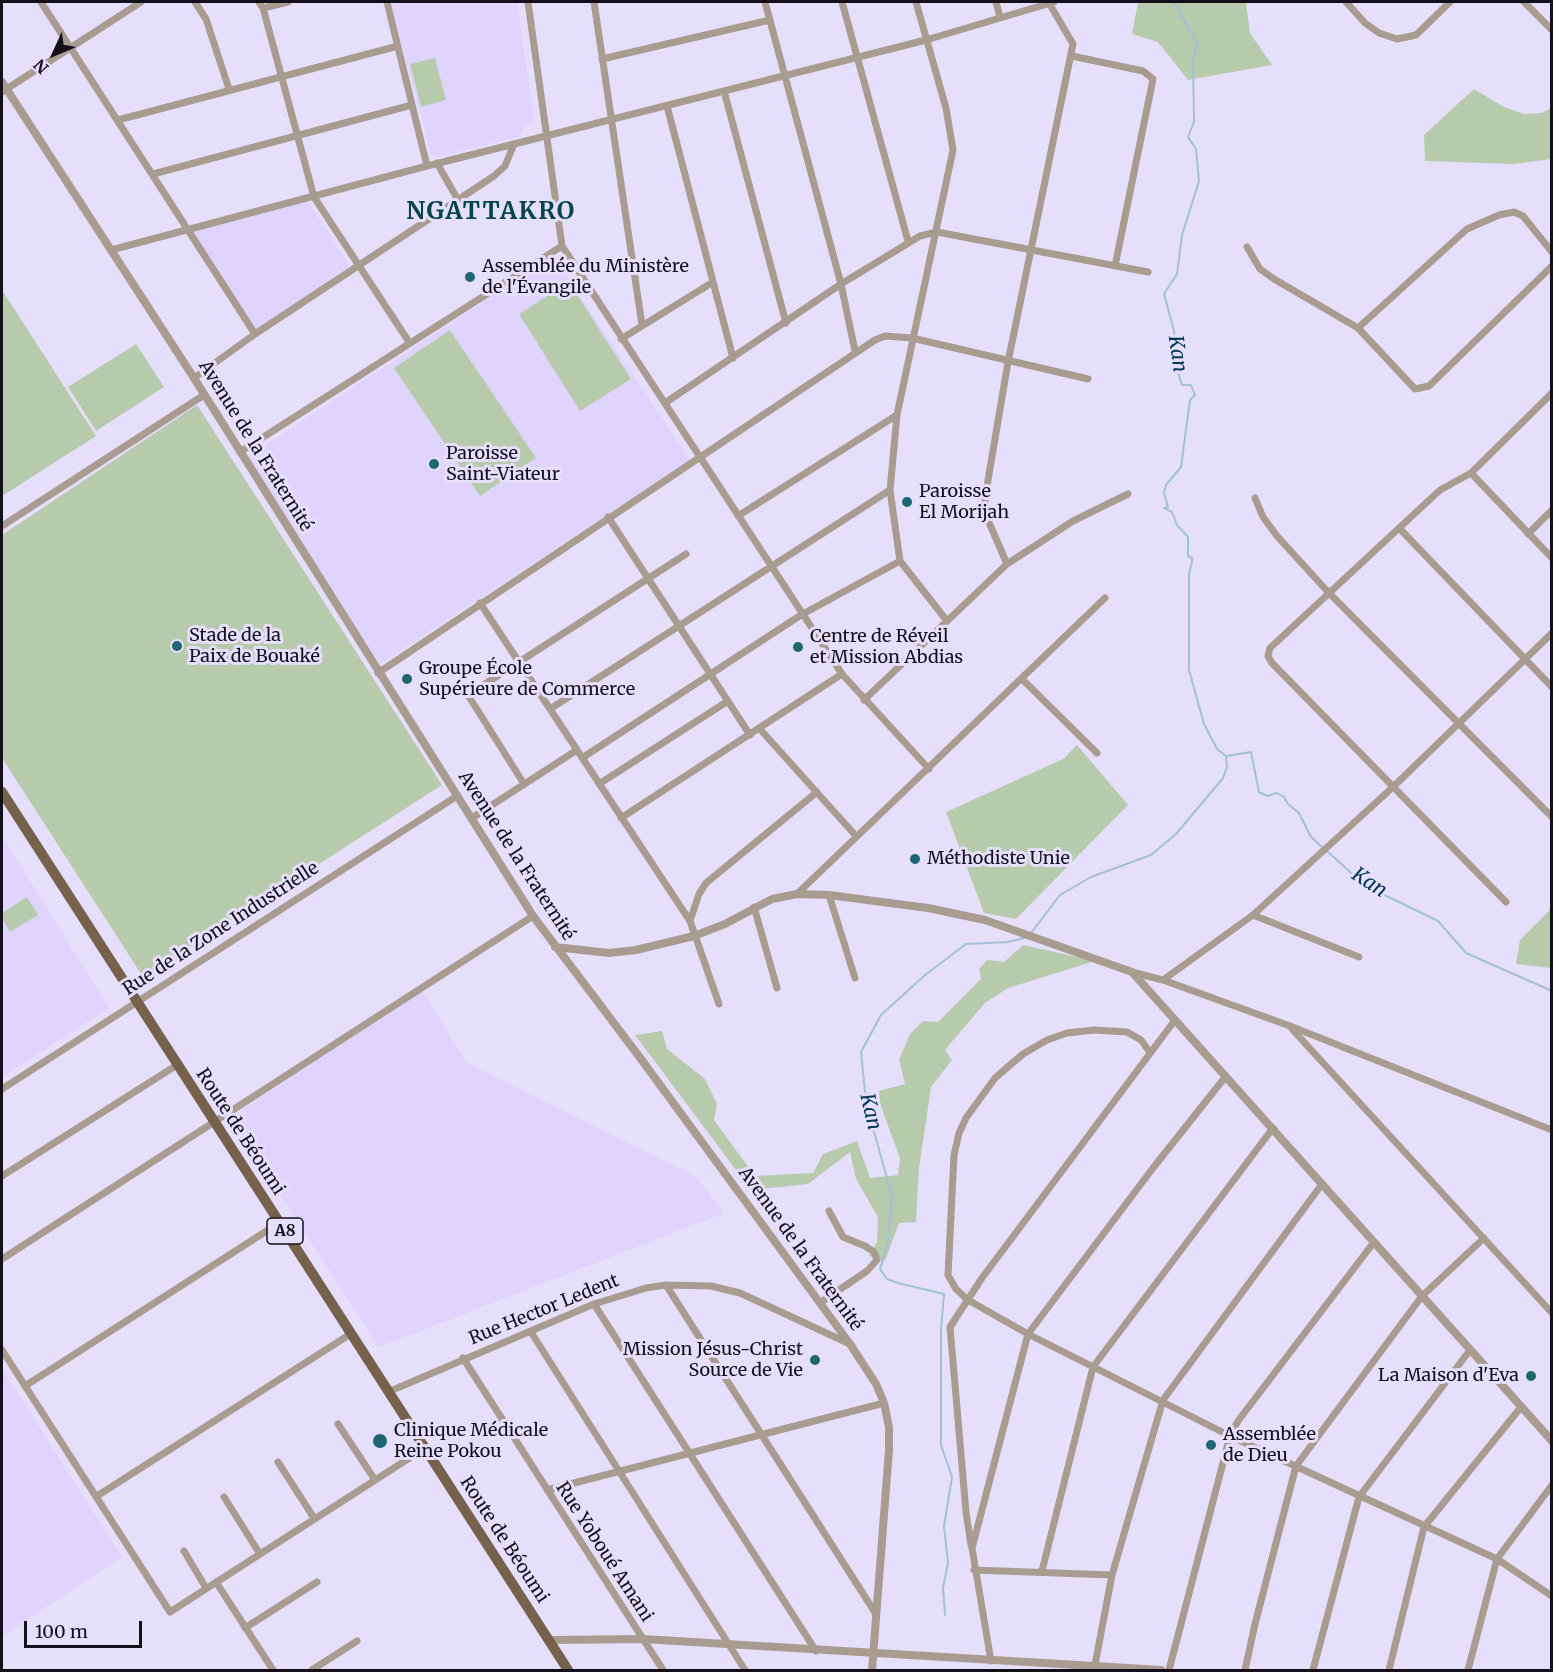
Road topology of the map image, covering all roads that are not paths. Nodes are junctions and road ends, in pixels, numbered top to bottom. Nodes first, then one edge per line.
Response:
1 (41, 2) edge
2 (141, 2) edge
3 (195, 2) edge
4 (288, 2) edge
5 (387, 2) edge
6 (528, 2) edge
7 (594, 2) edge
8 (765, 2) edge
9 (842, 2) edge
10 (916, 2) edge
11 (996, 2) edge
12 (1052, 2) edge
13 (1346, 2) edge
14 (1450, 2) edge
15 (1524, 2) edge
16 (261, 4) edge
17 (1000, 17) junction
18 (770, 20) junction
19 (1551, 30) edge
20 (926, 40) junction
21 (398, 46) junction
22 (71, 48) junction
23 (1072, 56) junction
24 (856, 58) junction
25 (602, 59) junction
26 (785, 76) junction
27 (281, 77) junction
28 (3, 88) edge
29 (229, 89) junction
30 (724, 91) junction
31 (412, 105) junction
32 (667, 106) junction
33 (118, 120) junction
34 (611, 120) junction
35 (297, 135) junction
36 (546, 138) junction
37 (514, 144) junction
38 (437, 163) junction
39 (427, 166) junction
40 (153, 174) junction
41 (314, 197) junction
42 (458, 200) junction
43 (187, 229) junction
44 (937, 232) junction
45 (908, 241) junction
46 (562, 246) junction
47 (1246, 247) dead end
48 (1032, 249) junction
49 (111, 250) junction
50 (1551, 252) edge
51 (1115, 266) junction
52 (1551, 266) edge
53 (359, 268) junction
54 (1148, 272) dead end
55 (712, 282) junction
56 (841, 284) junction
57 (786, 322) junction
58 (642, 325) junction
59 (1358, 328) junction
60 (255, 334) junction
61 (912, 338) junction
62 (621, 339) junction
63 (409, 342) junction
64 (855, 351) junction
65 (733, 358) junction
66 (1008, 362) junction
67 (194, 378) junction
68 (1088, 379) dead end
69 (1551, 393) edge
70 (204, 395) junction
71 (664, 403) junction
72 (897, 415) junction
73 (240, 452) junction
74 (699, 456) junction
75 (1471, 473) junction
76 (890, 490) junction
77 (1128, 494) dead end
78 (1255, 498) dead end
79 (1551, 510) edge
80 (738, 516) junction
81 (609, 517) junction
82 (2, 526) edge
83 (1399, 528) junction
84 (1528, 534) junction
85 (686, 554) dead end
86 (1551, 558) edge
87 (900, 561) junction
88 (1006, 564) junction
89 (770, 565) junction
90 (649, 578) junction
91 (1328, 592) junction
92 (1105, 598) dead end
93 (480, 603) junction
94 (801, 615) junction
95 (947, 621) junction
96 (678, 625) junction
97 (1551, 633) edge
98 (1524, 660) junction
99 (519, 662) junction
100 (378, 673) junction
101 (710, 674) junction
102 (842, 674) junction
103 (1022, 679) junction
104 (1551, 687) edge
105 (864, 700) junction
106 (728, 701) junction
107 (550, 709) junction
108 (1459, 723) junction
109 (759, 728) junction
110 (750, 735) junction
111 (577, 750) junction
112 (1097, 753) dead end
113 (582, 758) junction
114 (930, 769) junction
115 (524, 784) junction
116 (599, 784) junction
117 (1393, 787) junction
118 (2, 792) edge
119 (817, 792) junction
120 (457, 796) junction
121 (1551, 817) edge
122 (472, 818) junction
123 (621, 818) junction
124 (856, 836) junction
125 (797, 894) junction
126 (830, 895) junction
127 (1506, 902) dead end
128 (754, 908) junction
129 (1253, 915) junction
130 (532, 916) junction
131 (690, 921) junction
132 (694, 936) junction
133 (555, 947) junction
134 (1359, 957) dead end
135 (1132, 972) junction
136 (855, 978) dead end
137 (1163, 980) junction
138 (777, 988) dead end
139 (136, 1001) junction
140 (719, 1004) dead end
141 (1174, 1020) junction
142 (1290, 1026) junction
143 (1149, 1051) junction
144 (177, 1065) junction
145 (1226, 1076) junction
146 (2, 1089) edge
147 (215, 1122) junction
148 (1272, 1128) junction
149 (1551, 1130) edge
150 (2, 1176) edge
151 (1322, 1184) junction
152 (829, 1211) dead end
153 (279, 1223) junction
154 (1484, 1238) junction
155 (1374, 1242) junction
156 (2, 1259) edge
157 (666, 1285) junction
158 (1422, 1296) junction
159 (968, 1300) junction
160 (820, 1303) junction
161 (594, 1304) junction
162 (1551, 1313) edge
163 (531, 1332) junction
164 (352, 1333) junction
165 (1029, 1334) junction
166 (850, 1344) junction
167 (2, 1350) edge
168 (1470, 1350) junction
169 (464, 1358) junction
170 (1093, 1367) junction
171 (25, 1386) junction
172 (388, 1392) junction
173 (1163, 1400) junction
174 (884, 1403) junction
175 (1521, 1407) junction
176 (338, 1424) dead end
177 (760, 1436) junction
178 (1230, 1436) junction
179 (1551, 1442) edge
180 (425, 1448) junction
181 (690, 1453) junction
182 (278, 1461) dead end
183 (1296, 1466) junction
184 (619, 1471) junction
185 (375, 1480) junction
186 (1551, 1485) edge
187 (547, 1490) junction
188 (97, 1496) junction
189 (224, 1497) dead end
190 (1359, 1497) junction
191 (314, 1518) junction
192 (1424, 1527) junction
193 (972, 1548) junction
194 (184, 1551) dead end
195 (260, 1554) junction
196 (1497, 1559) junction
197 (974, 1570) junction
198 (1042, 1571) junction
199 (1112, 1575) junction
200 (216, 1582) junction
201 (317, 1582) dead end
202 (206, 1588) junction
203 (1551, 1596) edge
204 (876, 1614) junction
205 (245, 1628) junction
206 (642, 1639) junction
207 (548, 1640) junction
208 (357, 1641) dead end
209 (729, 1646) junction
210 (816, 1651) junction
211 (872, 1654) junction
212 (992, 1661) junction
213 (1094, 1669) edge
214 (273, 1671) edge
215 (312, 1671) edge
216 (568, 1671) edge
217 (663, 1671) edge
218 (745, 1671) edge
219 (872, 1671) edge
220 (1161, 1671) edge
221 (1169, 1671) edge
222 (1245, 1671) edge
223 (1312, 1671) edge
224 (1389, 1671) edge
225 (1468, 1671) edge

1 - 22 street
2 - 22 street
3 - 29 street
4 - 16 street
5 - 21 street
6 - 36 street
7 - 25 street
8 - 18 street
9 - 24 street
10 - 20 street
11 - 17 street
12 - 17 street
12 - 23 street
13 - 14 street
15 - 19 street
16 - 27 street
17 - 20 street
18 - 25 street
18 - 26 street
20 - 24 street
20 - 44 street
21 - 27 street
21 - 31 street
22 - 28 street
22 - 33 street
23 - 48 street
23 - 51 street
24 - 26 street
24 - 45 street
25 - 34 street
26 - 30 street
26 - 56 street
27 - 29 street
27 - 35 street
28 - 49 street, Avenue de la Fraternité
29 - 33 street
30 - 32 street
30 - 57 street
31 - 35 street
31 - 39 street
32 - 34 street
32 - 55 street
33 - 40 street
34 - 36 street
34 - 58 street
35 - 40 street
35 - 41 street
36 - 37 street
36 - 46 street
37 - 38 street
37 - 42 street
38 - 39 street
38 - 42 street
39 - 41 street
40 - 43 street
41 - 43 street
41 - 53 street
42 - 53 street
43 - 49 street
43 - 60 street
44 - 45 street
44 - 48 street
44 - 61 street
45 - 56 street
46 - 62 street
46 - 63 street
47 - 59 street
48 - 51 street
48 - 66 street
49 - 67 street, Avenue de la Fraternité
50 - 59 street
51 - 54 street
52 - 59 street
53 - 60 street
53 - 63 street
55 - 58 street
55 - 65 street
56 - 57 street
56 - 64 street
57 - 65 street
58 - 62 street
60 - 67 street
61 - 64 street
61 - 66 street
61 - 72 street
62 - 71 street
63 - 73 street
64 - 74 street
65 - 71 street
66 - 68 street
66 - 88 street
67 - 70 street, Avenue de la Fraternité
69 - 75 street
70 - 73 street, Avenue de la Fraternité
70 - 82 street
71 - 74 street
72 - 76 street
72 - 80 street
73 - 100 street, Avenue de la Fraternité
74 - 80 street
74 - 81 street
75 - 83 street
75 - 84 street
76 - 87 street
76 - 89 street
77 - 88 street
78 - 91 street
79 - 84 street
80 - 89 street
81 - 90 street
81 - 93 street
83 - 91 street
83 - 98 street
84 - 86 street
85 - 90 street
87 - 94 street
87 - 95 street
88 - 95 street
89 - 94 street
89 - 96 street
90 - 96 street
90 - 99 street
91 - 108 street
91 - 117 street
92 - 103 street
93 - 99 street
93 - 100 street
94 - 101 street
94 - 102 street
95 - 105 street
96 - 101 street
96 - 107 street
97 - 98 street
98 - 104 street
98 - 108 street
99 - 107 street
99 - 115 street
100 - 120 street, Avenue de la Fraternité
101 - 106 street
101 - 113 street
102 - 105 street
102 - 109 street
103 - 112 street
103 - 114 street
105 - 114 street
106 - 110 street
106 - 116 street
107 - 111 street
108 - 117 street
108 - 121 street
109 - 110 street
109 - 119 street
110 - 123 street
111 - 113 street
111 - 115 street
113 - 116 street
114 - 124 street
115 - 122 street
116 - 123 street
117 - 127 street
117 - 129 street
118 - 139 main road, Route de Béoumi / A8
119 - 124 street
119 - 131 street
120 - 122 street, Avenue de la Fraternité
120 - 139 street, Rue de la Zone Industrielle
122 - 130 street, Avenue de la Fraternité
123 - 131 street
124 - 125 street
125 - 126 street
125 - 128 street
126 - 135 street
126 - 136 street
128 - 132 street
128 - 138 street
129 - 134 street
129 - 137 street
130 - 133 street, Avenue de la Fraternité
130 - 147 street
131 - 132 street
132 - 133 street
132 - 140 street
133 - 160 street, Avenue de la Fraternité
135 - 137 street
135 - 141 street
137 - 142 street
139 - 144 main road, Route de Béoumi / A8
139 - 146 street, Rue de la Zone Industrielle
141 - 143 street
141 - 145 street
142 - 149 street
142 - 154 street
143 - 159 street
143 - 159 street
144 - 147 main road, Route de Béoumi / A8
144 - 150 street
145 - 148 street
145 - 165 street
147 - 153 main road, Route de Béoumi / A8
147 - 156 street
148 - 151 street
148 - 170 street
151 - 155 street
151 - 173 street
152 - 160 street
153 - 164 main road, Route de Béoumi / A8
153 - 171 street
154 - 158 street
154 - 162 street
155 - 158 street
155 - 178 street
157 - 161 street, Rue Hector Ledent
157 - 166 street, Rue Hector Ledent
157 - 177 street
158 - 168 street
158 - 183 street
159 - 165 street
159 - 193 street
160 - 166 street, Avenue de la Fraternité
161 - 163 street, Rue Hector Ledent
161 - 181 street
163 - 169 street, Rue Hector Ledent
163 - 184 street
164 - 172 main road, Route de Béoumi / A8
164 - 188 street
165 - 170 street
165 - 193 street
166 - 174 street, Avenue de la Fraternité
167 - 171 street
168 - 175 street
168 - 190 street
169 - 172 street, Rue Hector Ledent
169 - 187 street, Rue Yoboué Amani
170 - 173 street
170 - 198 street
171 - 188 street
172 - 180 main road, Route de Béoumi / A8
173 - 178 street
173 - 199 street
174 - 177 street
174 - 204 street, Avenue de la Fraternité
175 - 179 street
175 - 192 street
176 - 185 street
177 - 181 street
177 - 204 street
178 - 183 street
178 - 221 street
180 - 185 street
180 - 207 main road, Route de Béoumi / A8
181 - 184 street
181 - 210 street
182 - 191 street
183 - 190 street
183 - 222 street
184 - 187 street
184 - 209 street
185 - 191 street
186 - 196 street
187 - 206 street, Rue Yoboué Amani
188 - 202 street
189 - 195 street
190 - 192 street
190 - 223 street
191 - 195 street
192 - 196 street
192 - 224 street
193 - 197 street
194 - 202 street
195 - 200 street
196 - 203 street
196 - 225 street
197 - 198 street
197 - 212 street
198 - 199 street
199 - 213 street
200 - 202 street
200 - 205 street
201 - 205 street
204 - 211 street, Avenue de la Fraternité
205 - 214 street
206 - 207 street
206 - 209 street
206 - 217 street, Rue Yoboué Amani
207 - 216 main road, Route de Béoumi / A8
208 - 215 street
209 - 210 street
209 - 218 street
210 - 211 street
211 - 212 street
211 - 219 street, Avenue de la Fraternité
212 - 213 street
213 - 220 street

